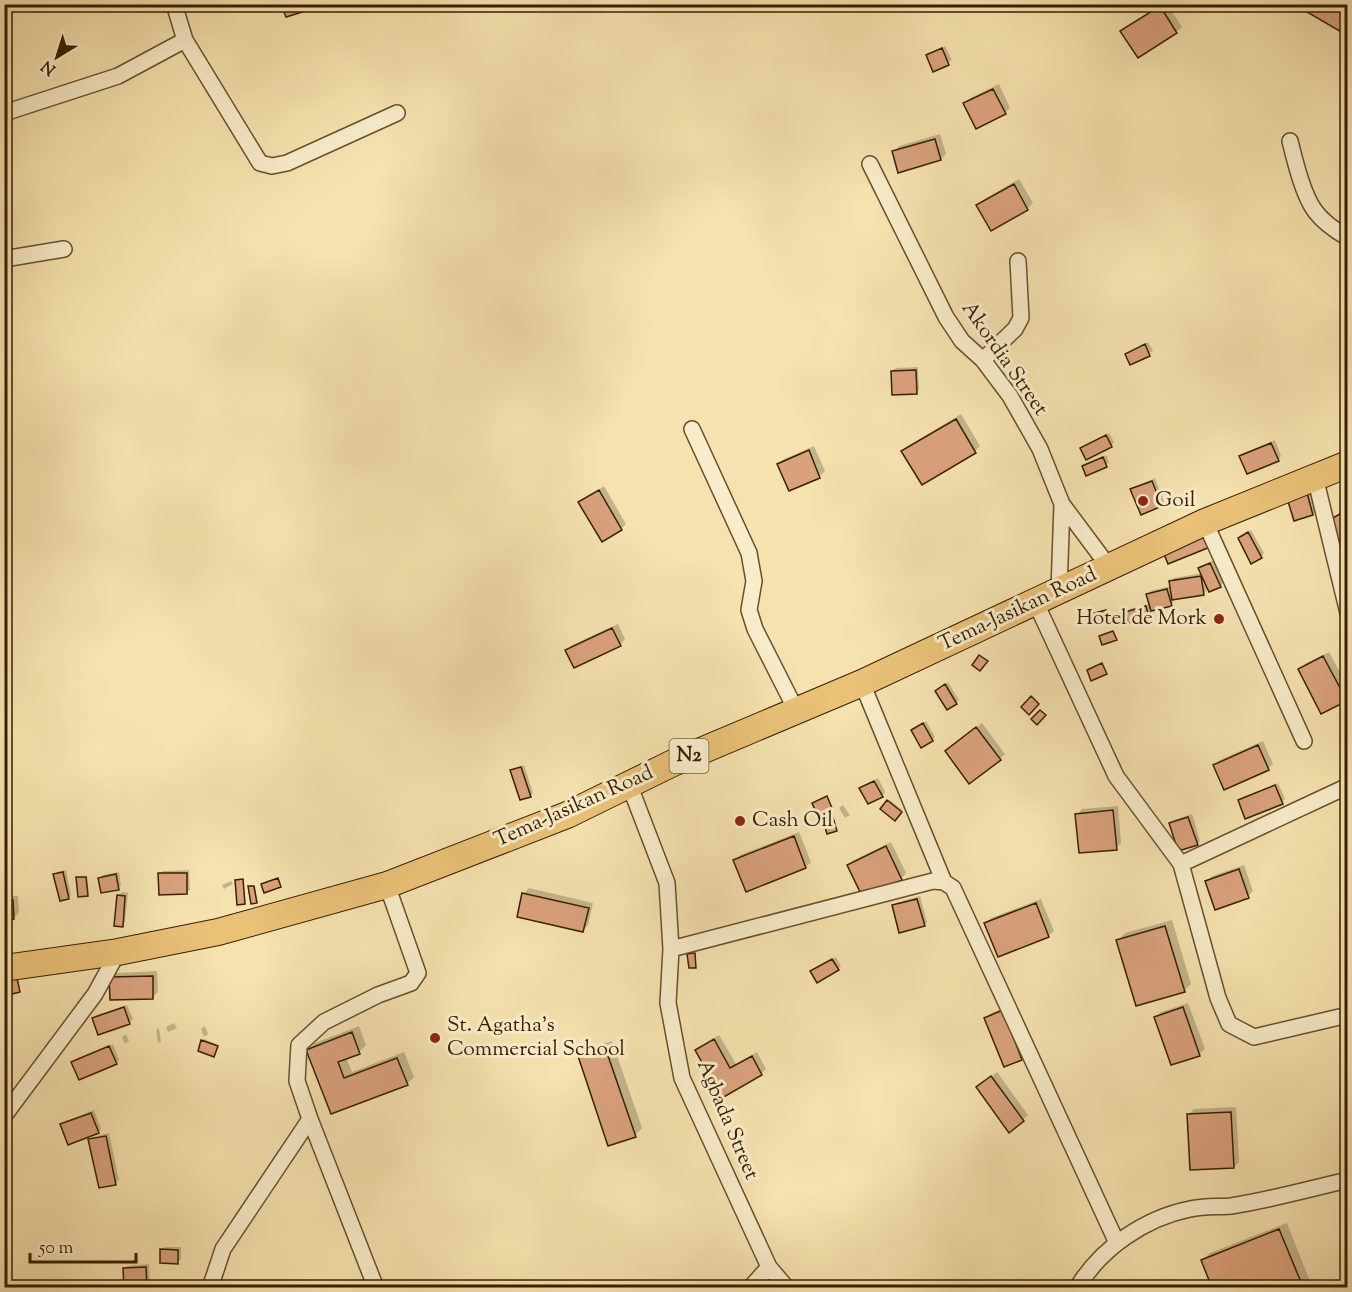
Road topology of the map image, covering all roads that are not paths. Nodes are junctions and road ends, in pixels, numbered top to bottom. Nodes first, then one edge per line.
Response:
1 (174, 4) edge
2 (185, 40) junction
3 (4, 113) edge
4 (397, 113) dead end
5 (1290, 141) dead end
6 (870, 164) dead end
7 (1347, 238) edge
8 (64, 249) dead end
9 (4, 259) edge
10 (1018, 261) dead end
11 (983, 360) junction
12 (692, 429) dead end
13 (1347, 464) edge
14 (1315, 477) junction
15 (1062, 504) junction
16 (1205, 522) junction
17 (1109, 567) junction
18 (1059, 590) junction
19 (1035, 601) junction
20 (1347, 613) edge
21 (862, 683) junction
22 (795, 710) junction
23 (1304, 741) dead end
24 (629, 784) junction
25 (1347, 786) edge
26 (1180, 864) junction
27 (944, 882) junction
28 (387, 885) junction
29 (671, 949) junction
30 (118, 952) junction
31 (4, 969) edge
32 (1347, 1015) edge
33 (4, 1116) edge
34 (310, 1119) junction
35 (1347, 1180) edge
36 (1117, 1243) junction
37 (769, 1267) junction
38 (210, 1287) edge
39 (376, 1287) edge
40 (750, 1287) edge
41 (787, 1287) edge
42 (1077, 1287) edge

1 - 2 street
2 - 3 street
2 - 4 street
5 - 7 street
6 - 11 street, Akordia Street
8 - 9 street
10 - 11 street
11 - 15 street, Akordia Street
12 - 22 street
13 - 14 highway, Tema-Jasikan Road / N2
14 - 16 highway, Tema-Jasikan Road / N2
14 - 20 street
15 - 17 street
15 - 18 street, Akordia Street
16 - 17 highway, Tema-Jasikan Road / N2
16 - 23 street
17 - 18 highway, Tema-Jasikan Road / N2
18 - 19 highway, Tema-Jasikan Road / N2
19 - 21 highway, Tema-Jasikan Road / N2
19 - 26 street
21 - 22 highway, Tema-Jasikan Road / N2
21 - 27 street
22 - 24 highway, Tema-Jasikan Road / N2
24 - 28 highway, Tema-Jasikan Road / N2
24 - 29 street, Agbada Street
25 - 26 street
26 - 32 street
27 - 29 street
27 - 36 street
28 - 30 highway, Tema-Jasikan Road / N2
28 - 34 street
29 - 37 street, Agbada Street
30 - 31 highway, Tema-Jasikan Road / N2
30 - 33 street
34 - 38 street
34 - 39 street
35 - 36 street
36 - 42 street
37 - 40 street
37 - 41 street, Agbada Street

